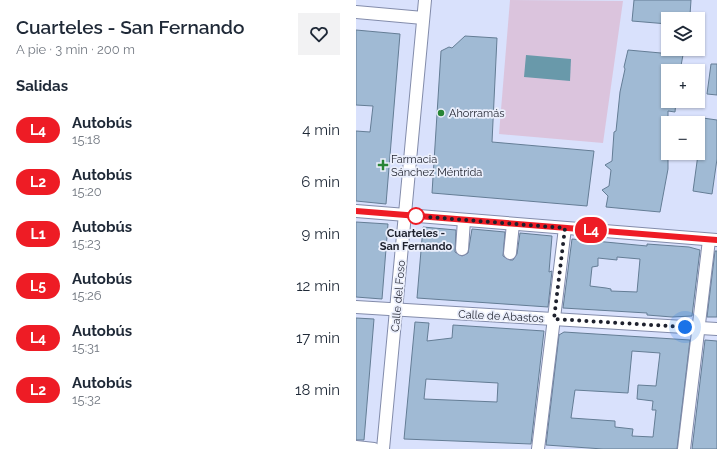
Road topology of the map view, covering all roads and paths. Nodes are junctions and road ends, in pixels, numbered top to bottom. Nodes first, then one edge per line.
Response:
1 (425, 0) edge
2 (356, 12) edge
3 (423, 18) junction
4 (356, 211) edge
5 (405, 215) junction
6 (464, 220) junction
7 (513, 224) junction
8 (565, 228) junction
9 (713, 240) edge
10 (462, 250) dead end
11 (510, 253) dead end
12 (356, 307) edge
13 (396, 310) junction
14 (554, 319) junction
15 (700, 328) junction
16 (717, 329) edge
17 (356, 447) edge
18 (374, 449) edge
19 (383, 449) edge
20 (538, 449) edge
21 (684, 449) edge

1 - 3 street, Calle del Foso
2 - 3 street
3 - 5 street, Calle del Foso
4 - 5 street
5 - 6 street
5 - 13 street, Calle del Foso
6 - 7 street
6 - 10 street
7 - 8 street
7 - 11 street
8 - 9 street
8 - 14 street
9 - 15 street
12 - 13 street, Calle de Abastos
13 - 14 street, Calle de Abastos
13 - 19 street, Calle del Foso
14 - 15 street, Calle de Abastos
14 - 20 street
15 - 16 street, Calle de Abastos
15 - 21 street
17 - 18 street

